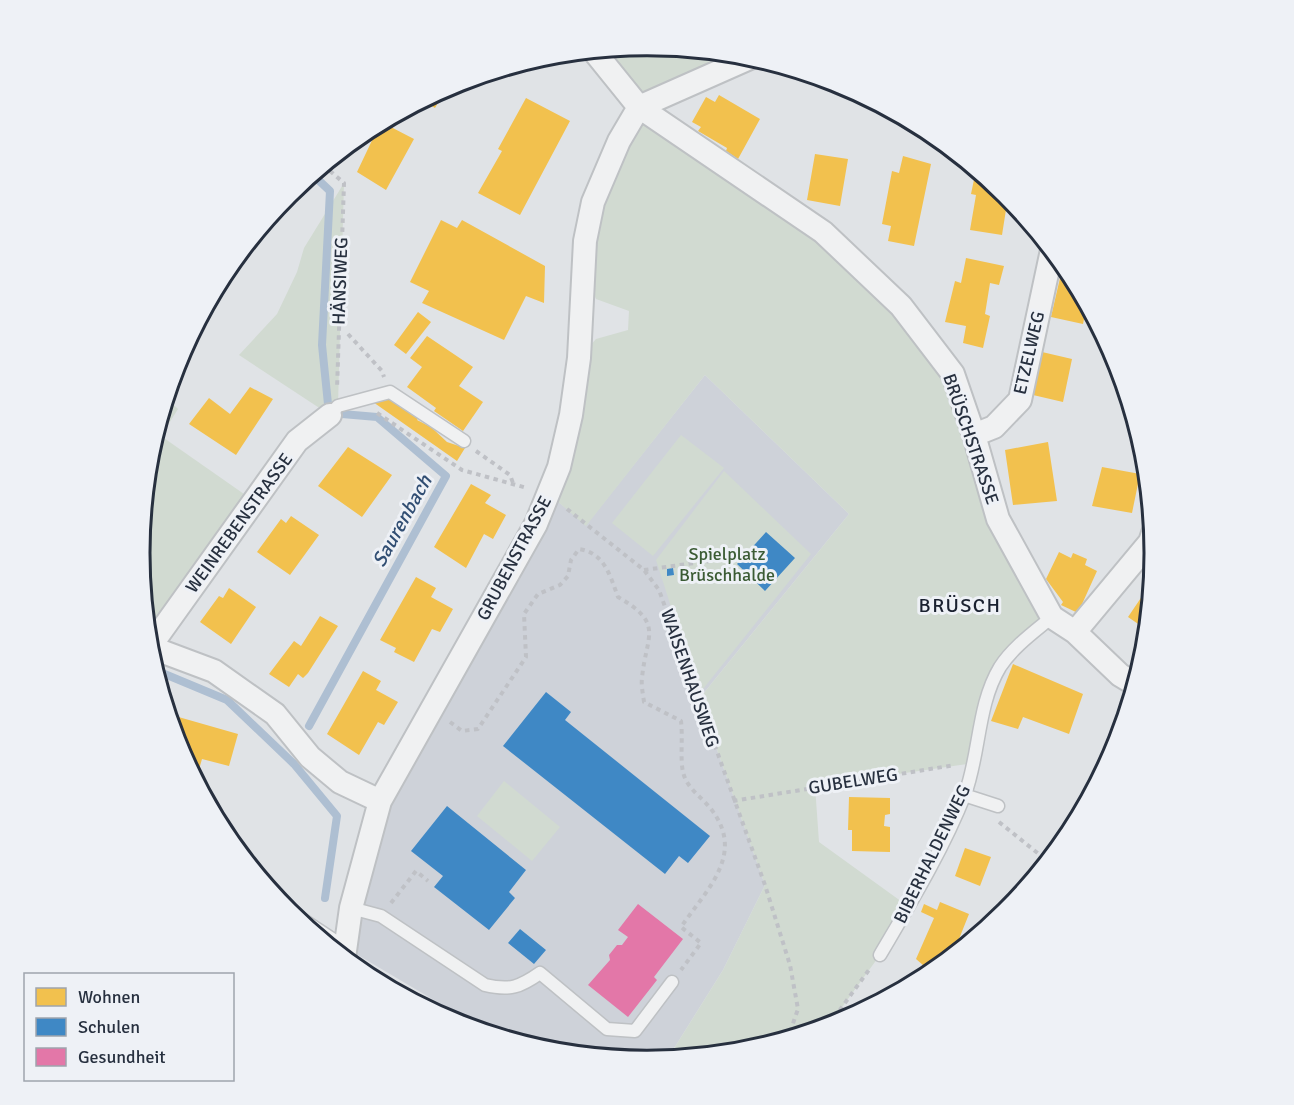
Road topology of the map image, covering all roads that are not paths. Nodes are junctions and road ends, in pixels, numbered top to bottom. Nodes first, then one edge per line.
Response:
1 (600, 58) edge
2 (737, 64) edge
3 (639, 107) junction
4 (1050, 262) edge
5 (334, 411) joint
6 (974, 435) junction
7 (464, 441) road end
8 (1144, 548) edge
9 (1053, 617) junction
10 (1075, 632) junction
11 (158, 636) edge
12 (160, 651) edge
13 (1127, 679) edge
14 (964, 795) junction
15 (380, 801) junction
16 (998, 806) road end
17 (351, 908) junction
18 (346, 948) edge
19 (880, 956) road end
20 (672, 982) road end

1 - 3 street, BRÜSCHSTRASSE
2 - 3 street
3 - 6 street, BRÜSCHSTRASSE
3 - 15 street, GRUBENSTRASSE
4 - 6 street, ETZELWEG
5 - 7 lane
5 - 11 street, WEINREBENSTRASSE
6 - 9 street, BRÜSCHSTRASSE
8 - 10 street
9 - 10 street, BRÜSCHSTRASSE
9 - 14 lane, BIBERHALDENWEG
10 - 13 street, BRÜSCHSTRASSE
12 - 15 street
14 - 16 lane
14 - 19 lane, BIBERHALDENWEG
15 - 17 street, GRUBENSTRASSE
17 - 18 street, GRUBENSTRASSE
17 - 20 lane

